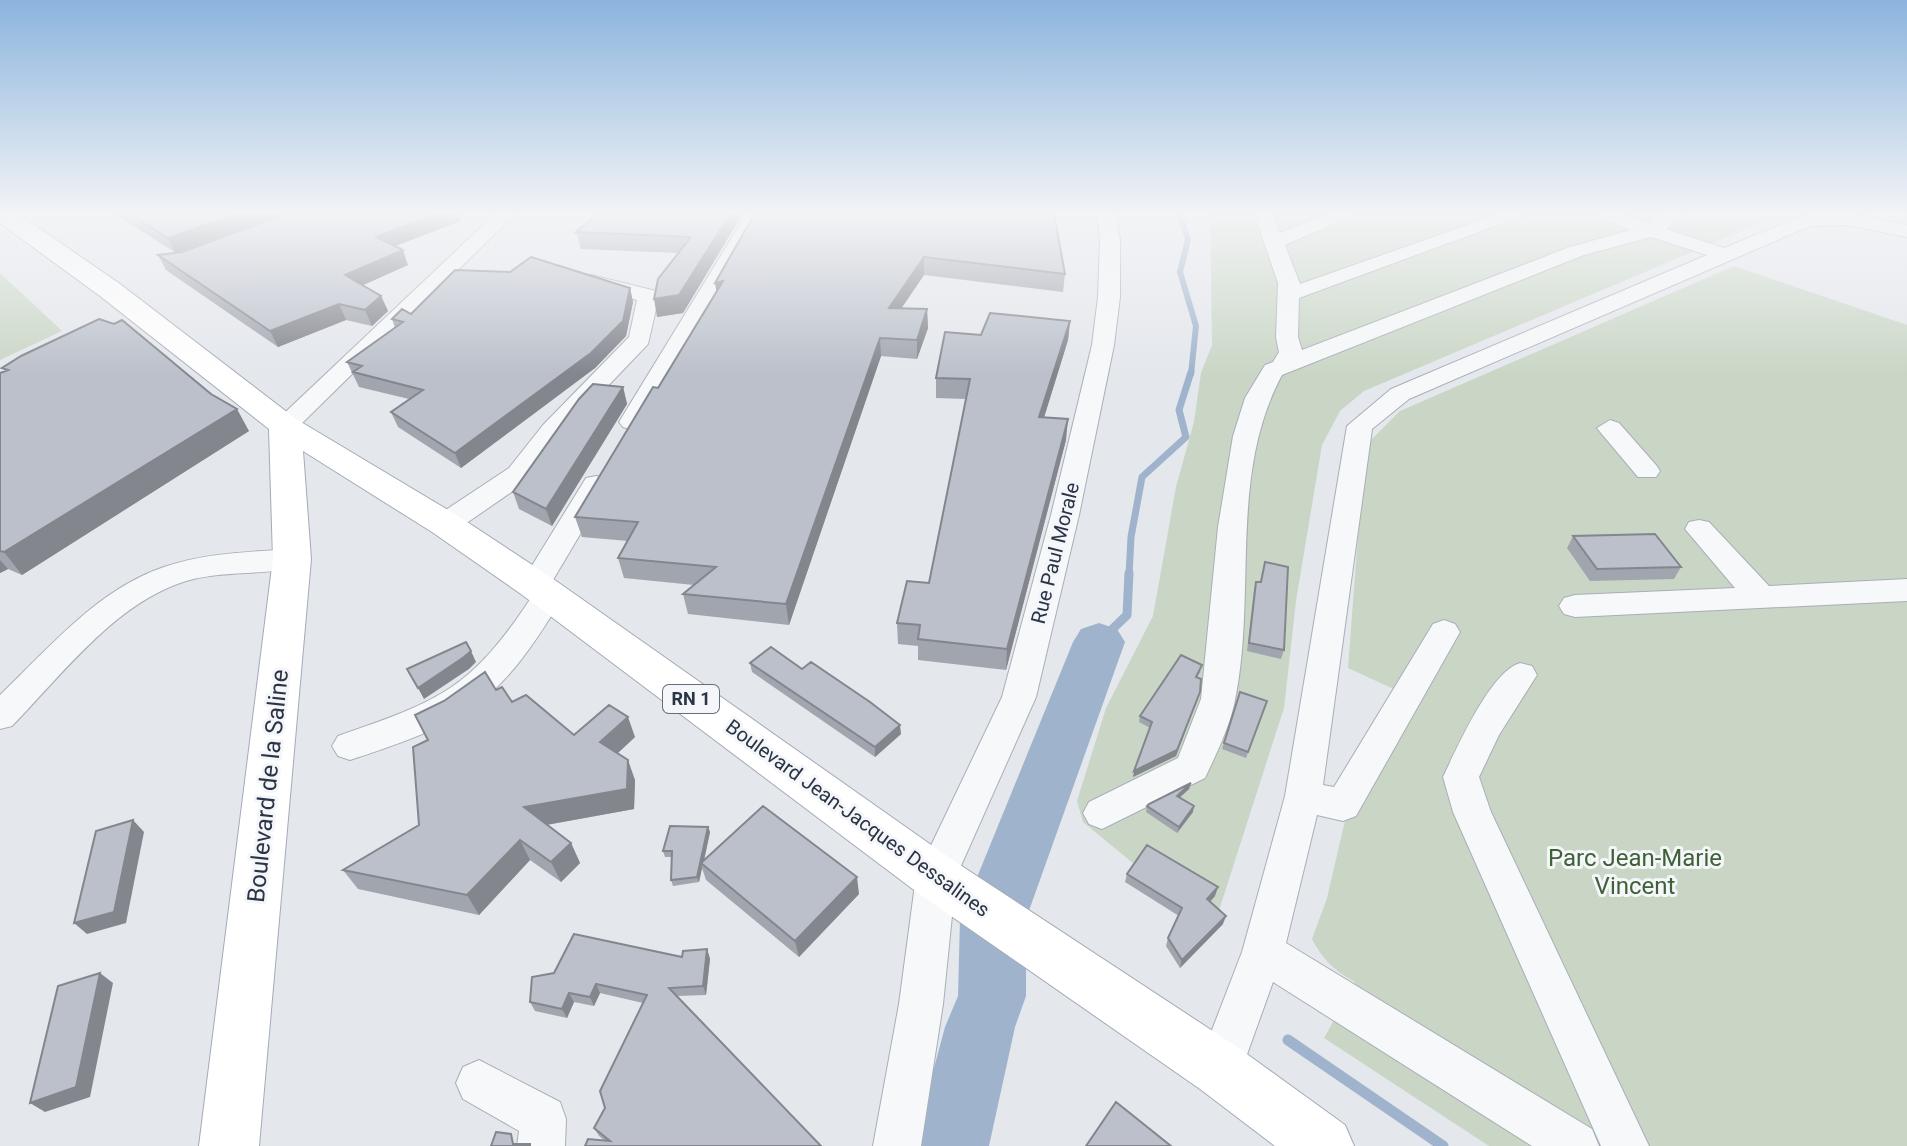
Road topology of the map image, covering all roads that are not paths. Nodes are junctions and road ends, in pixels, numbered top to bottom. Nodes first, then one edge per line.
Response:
1 (77, 266) edge
2 (451, 266) edge
3 (725, 266) edge
4 (1110, 266) edge
5 (1282, 266) edge
6 (1368, 266) edge
7 (1538, 266) edge
8 (1698, 266) edge
9 (589, 280) edge
10 (1290, 294) junction
11 (1284, 363) junction
12 (285, 426) junction
13 (1610, 428) dead end
14 (622, 439) edge
15 (606, 466) edge
16 (1647, 471) dead end
17 (445, 524) junction
18 (1699, 529) dead end
19 (292, 559) junction
20 (542, 590) junction
21 (1907, 590) edge
22 (1761, 597) junction
23 (1575, 606) dead end
24 (1444, 632) dead end
25 (1520, 675) dead end
26 (0, 716) edge
27 (350, 746) dead end
28 (1303, 796) junction
29 (1102, 813) dead end
30 (936, 877) junction
31 (1263, 952) junction
32 (1220, 1069) junction
33 (479, 1083) dead end
34 (229, 1146) edge
35 (541, 1146) edge
36 (897, 1146) edge
37 (1324, 1146) edge
38 (1575, 1146) edge
39 (1625, 1146) edge

1 - 12 main road, Boulevard Jean-Jacques Dessalines / RN 1
2 - 12 street
3 - 14 street
4 - 30 street, Rue Paul Morale
5 - 10 street
6 - 10 street
7 - 11 street
8 - 28 street
9 - 17 street
10 - 11 street
11 - 29 street
12 - 17 main road, Boulevard Jean-Jacques Dessalines / RN 1
12 - 19 main road, Boulevard de la Saline
13 - 16 street
15 - 20 street
17 - 20 main road, Boulevard Jean-Jacques Dessalines / RN 1
18 - 22 street
19 - 26 street
19 - 34 main road, Boulevard de la Saline
20 - 27 street
20 - 30 main road, Boulevard Jean-Jacques Dessalines / RN 1
21 - 22 street
22 - 23 street
24 - 28 street
25 - 39 street
28 - 31 street
30 - 32 main road, Boulevard Jean-Jacques Dessalines / RN 1
30 - 36 street, Rue Paul Morale
31 - 32 street
31 - 38 street
32 - 37 main road, Boulevard Jean-Jacques Dessalines / RN 1
33 - 35 street

